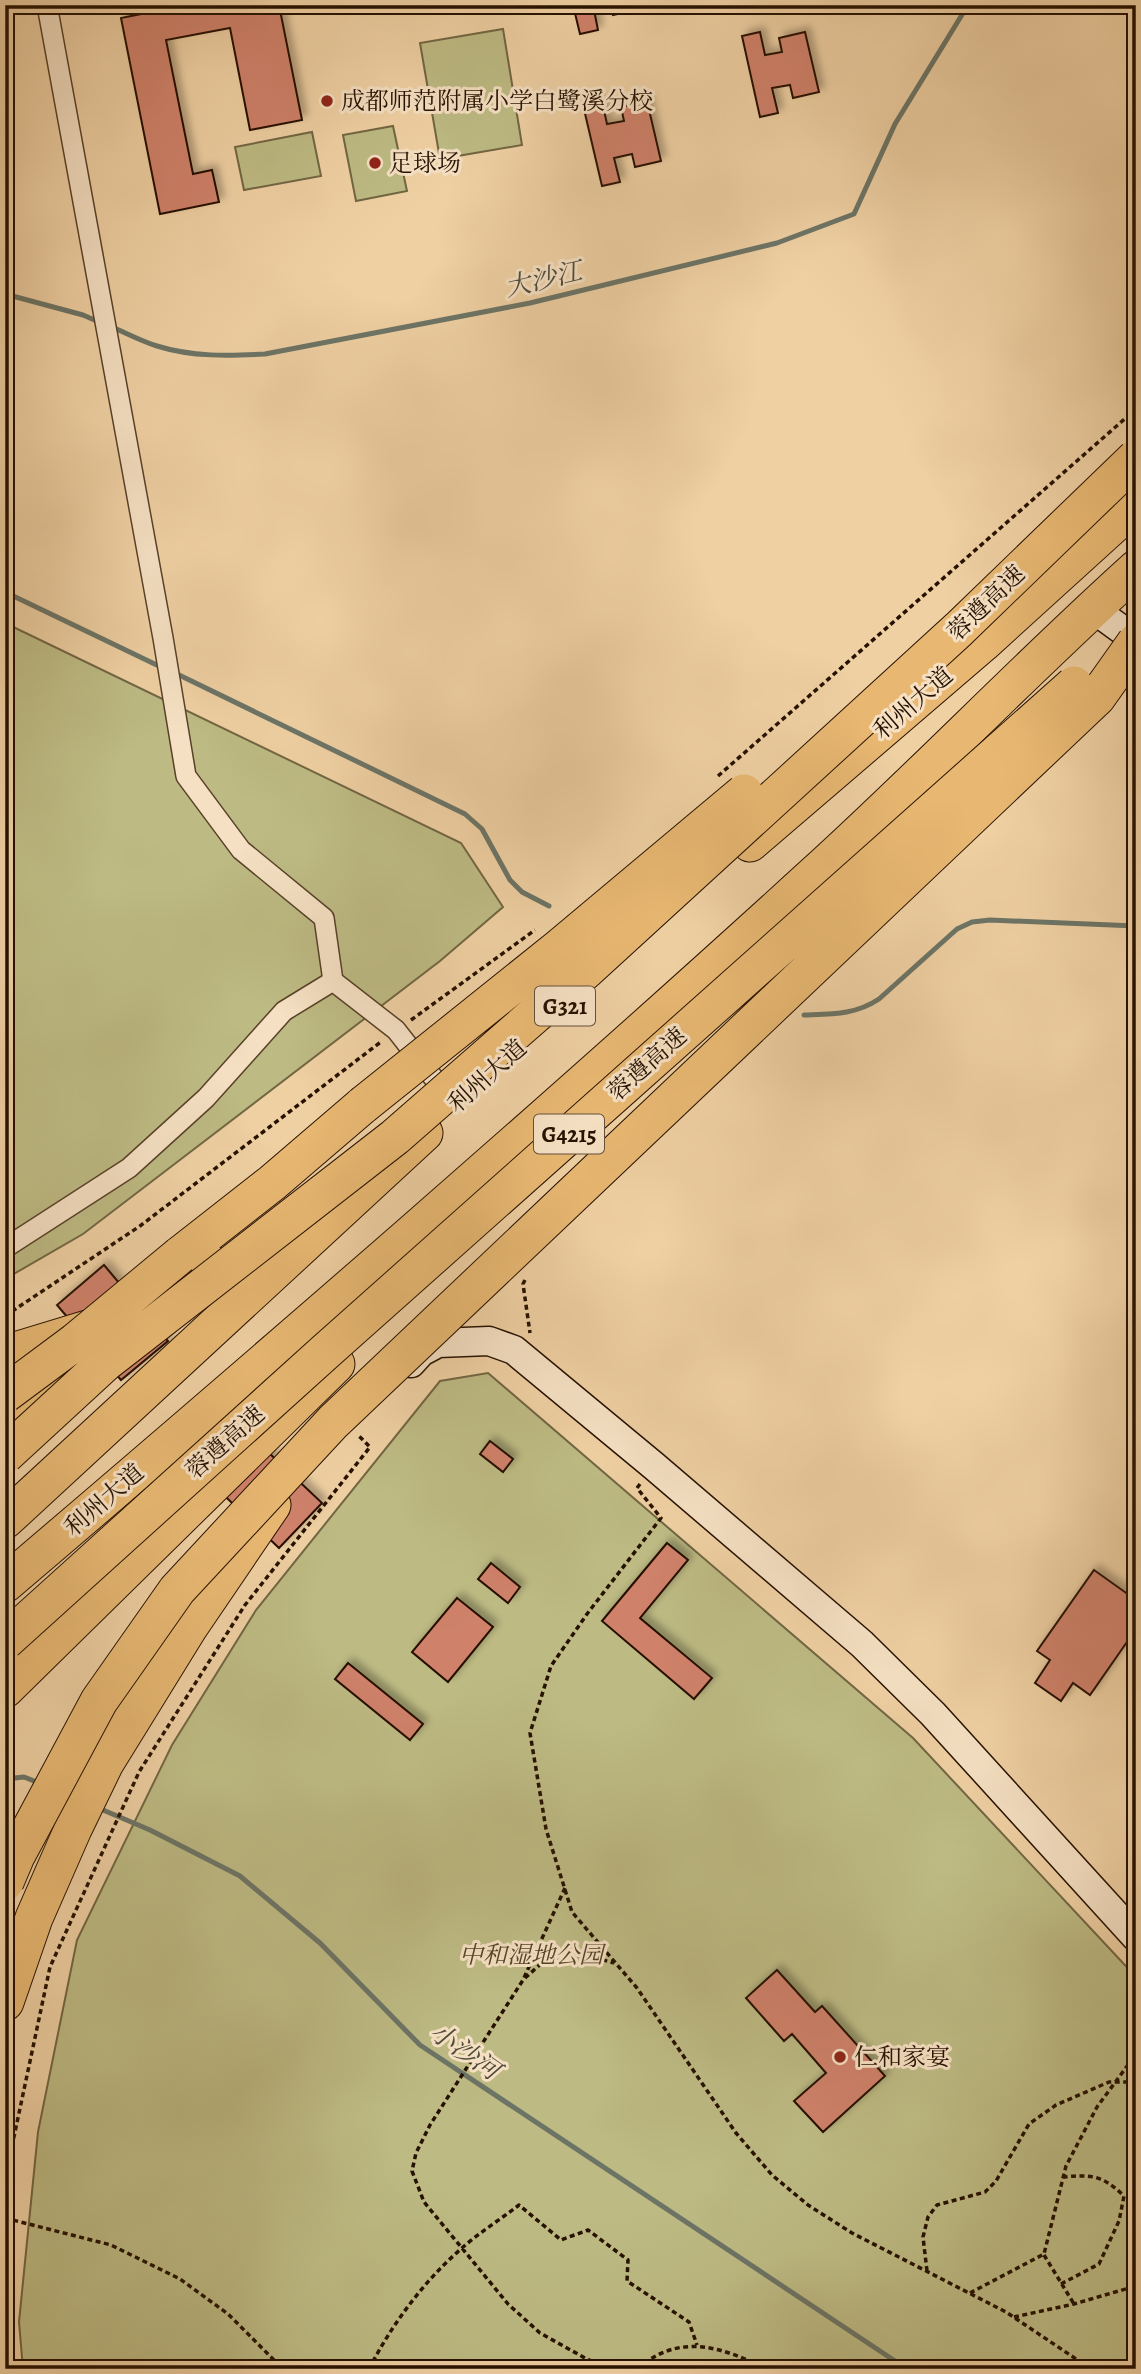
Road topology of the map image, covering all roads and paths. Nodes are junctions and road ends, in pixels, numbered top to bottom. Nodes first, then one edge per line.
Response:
1 (47, 5) edge
2 (1136, 410) edge
3 (1136, 458) edge
4 (1136, 504) edge
5 (1136, 569) edge
6 (1092, 608) junction
7 (959, 629) junction
8 (1136, 631) edge
9 (1136, 641) edge
10 (708, 785) dead end
11 (539, 926) dead end
12 (333, 981) junction
13 (396, 1030) junction
14 (455, 1105) junction
15 (413, 1142) junction
16 (401, 1245) junction
17 (5, 1248) edge
18 (530, 1273) dead end
19 (5, 1316) edge
20 (119, 1320) junction
21 (531, 1339) dead end
22 (359, 1341) junction
23 (5, 1354) edge
24 (5, 1394) edge
25 (5, 1421) edge
26 (349, 1427) junction
27 (5, 1455) edge
28 (636, 1488) dead end
29 (272, 1505) joint
30 (5, 1520) edge
31 (5, 1584) edge
32 (5, 1641) edge
33 (5, 1689) edge
34 (122, 1768) junction
35 (5, 1882) edge
36 (565, 1888) junction
37 (1136, 1937) edge
38 (616, 1963) junction
39 (523, 1980) junction
40 (5, 2001) edge
41 (1136, 2054) edge
42 (1114, 2082) junction
43 (1136, 2082) edge
44 (1063, 2177) junction
45 (5, 2220) edge
46 (462, 2248) junction
47 (1044, 2254) junction
48 (927, 2271) junction
49 (1061, 2284) junction
50 (1136, 2286) edge
51 (970, 2293) junction
52 (1074, 2304) junction
53 (1014, 2317) junction
54 (697, 2345) junction
55 (284, 2369) edge
56 (369, 2369) edge
57 (609, 2369) edge
58 (638, 2369) edge
59 (766, 2369) edge
60 (1091, 2369) edge

1 - 12 street
2 - 10 path
3 - 7 highway, 蓉遵高速, bridge
4 - 14 highway, 利州大道 / G321
5 - 6 highway, 利州大道 / G321
6 - 9 main road
6 - 16 highway, 利州大道 / G321
7 - 24 highway, bridge
7 - 27 highway, 蓉遵高速, bridge
8 - 32 highway, 蓉遵高速 / G4215, bridge
9 - 35 highway, bridge
11 - 13 path
12 - 13 street
12 - 17 street
13 - 14 street
13 - 19 path
14 - 15 highway, 利州大道 / G321
15 - 20 highway
15 - 30 highway, 利州大道 / G321
16 - 22 highway
16 - 31 highway, 利州大道 / G321
18 - 21 path
20 - 23 highway
20 - 25 highway
22 - 26 highway
22 - 33 highway
26 - 29 main road
26 - 34 path
26 - 37 main road
28 - 36 path
29 - 34 highway
34 - 40 highway
34 - 45 path
36 - 38 path
36 - 39 path
38 - 39 path
38 - 48 path
39 - 46 path
41 - 42 path
42 - 43 path
42 - 44 path
42 - 48 path
44 - 47 path
44 - 49 path
45 - 55 path, bridge
46 - 54 path
46 - 56 path
46 - 57 path
47 - 49 path
47 - 51 path
48 - 51 path
49 - 52 path
50 - 52 path
51 - 53 path
52 - 53 path
53 - 60 path
54 - 58 path
54 - 59 path

